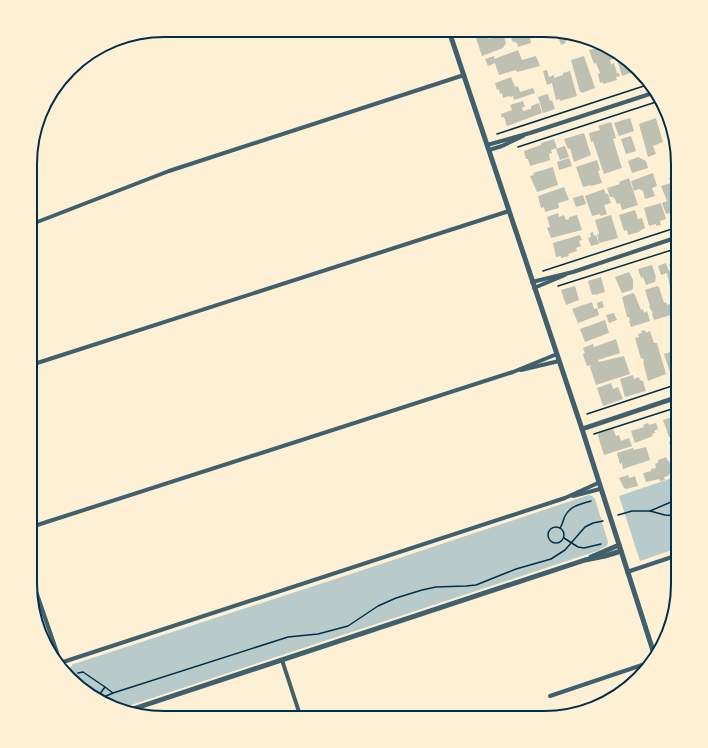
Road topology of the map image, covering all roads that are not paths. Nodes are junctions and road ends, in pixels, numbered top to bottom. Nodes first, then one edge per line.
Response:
1 (451, 37) edge
2 (464, 75) junction
3 (650, 94) edge
4 (530, 133) junction
5 (487, 144) junction
6 (489, 150) junction
7 (509, 211) junction
8 (37, 222) edge
9 (671, 239) edge
10 (572, 272) junction
11 (532, 282) junction
12 (534, 288) junction
13 (557, 354) junction
14 (559, 361) junction
15 (37, 363) edge
16 (513, 372) junction
17 (671, 399) edge
18 (582, 429) junction
19 (598, 483) junction
20 (600, 489) junction
21 (565, 498) junction
22 (37, 525) edge
23 (619, 545) junction
24 (621, 551) junction
25 (671, 557) edge
26 (585, 560) junction
27 (627, 572) junction
28 (37, 596) edge
29 (653, 650) edge
30 (57, 653) edge
31 (282, 660) junction
32 (65, 664) edge
33 (642, 665) edge
34 (550, 696) dead end
35 (136, 708) edge
36 (299, 711) edge

1 - 2 street
2 - 5 street
2 - 8 street
3 - 4 street
4 - 5 street
4 - 6 street
5 - 6 street
6 - 7 street
7 - 11 street
7 - 15 street
9 - 10 street
10 - 11 street
10 - 12 street
11 - 12 street
12 - 13 street
13 - 14 street
13 - 16 street
14 - 16 street
14 - 18 street
16 - 22 street
17 - 18 street
18 - 19 street
19 - 20 street
19 - 21 street
20 - 21 street
20 - 23 street
21 - 32 street
23 - 24 street
23 - 26 street
24 - 26 street
24 - 27 street
25 - 27 street
26 - 31 street
27 - 29 street
28 - 30 street
31 - 35 street
31 - 36 street
33 - 34 street

